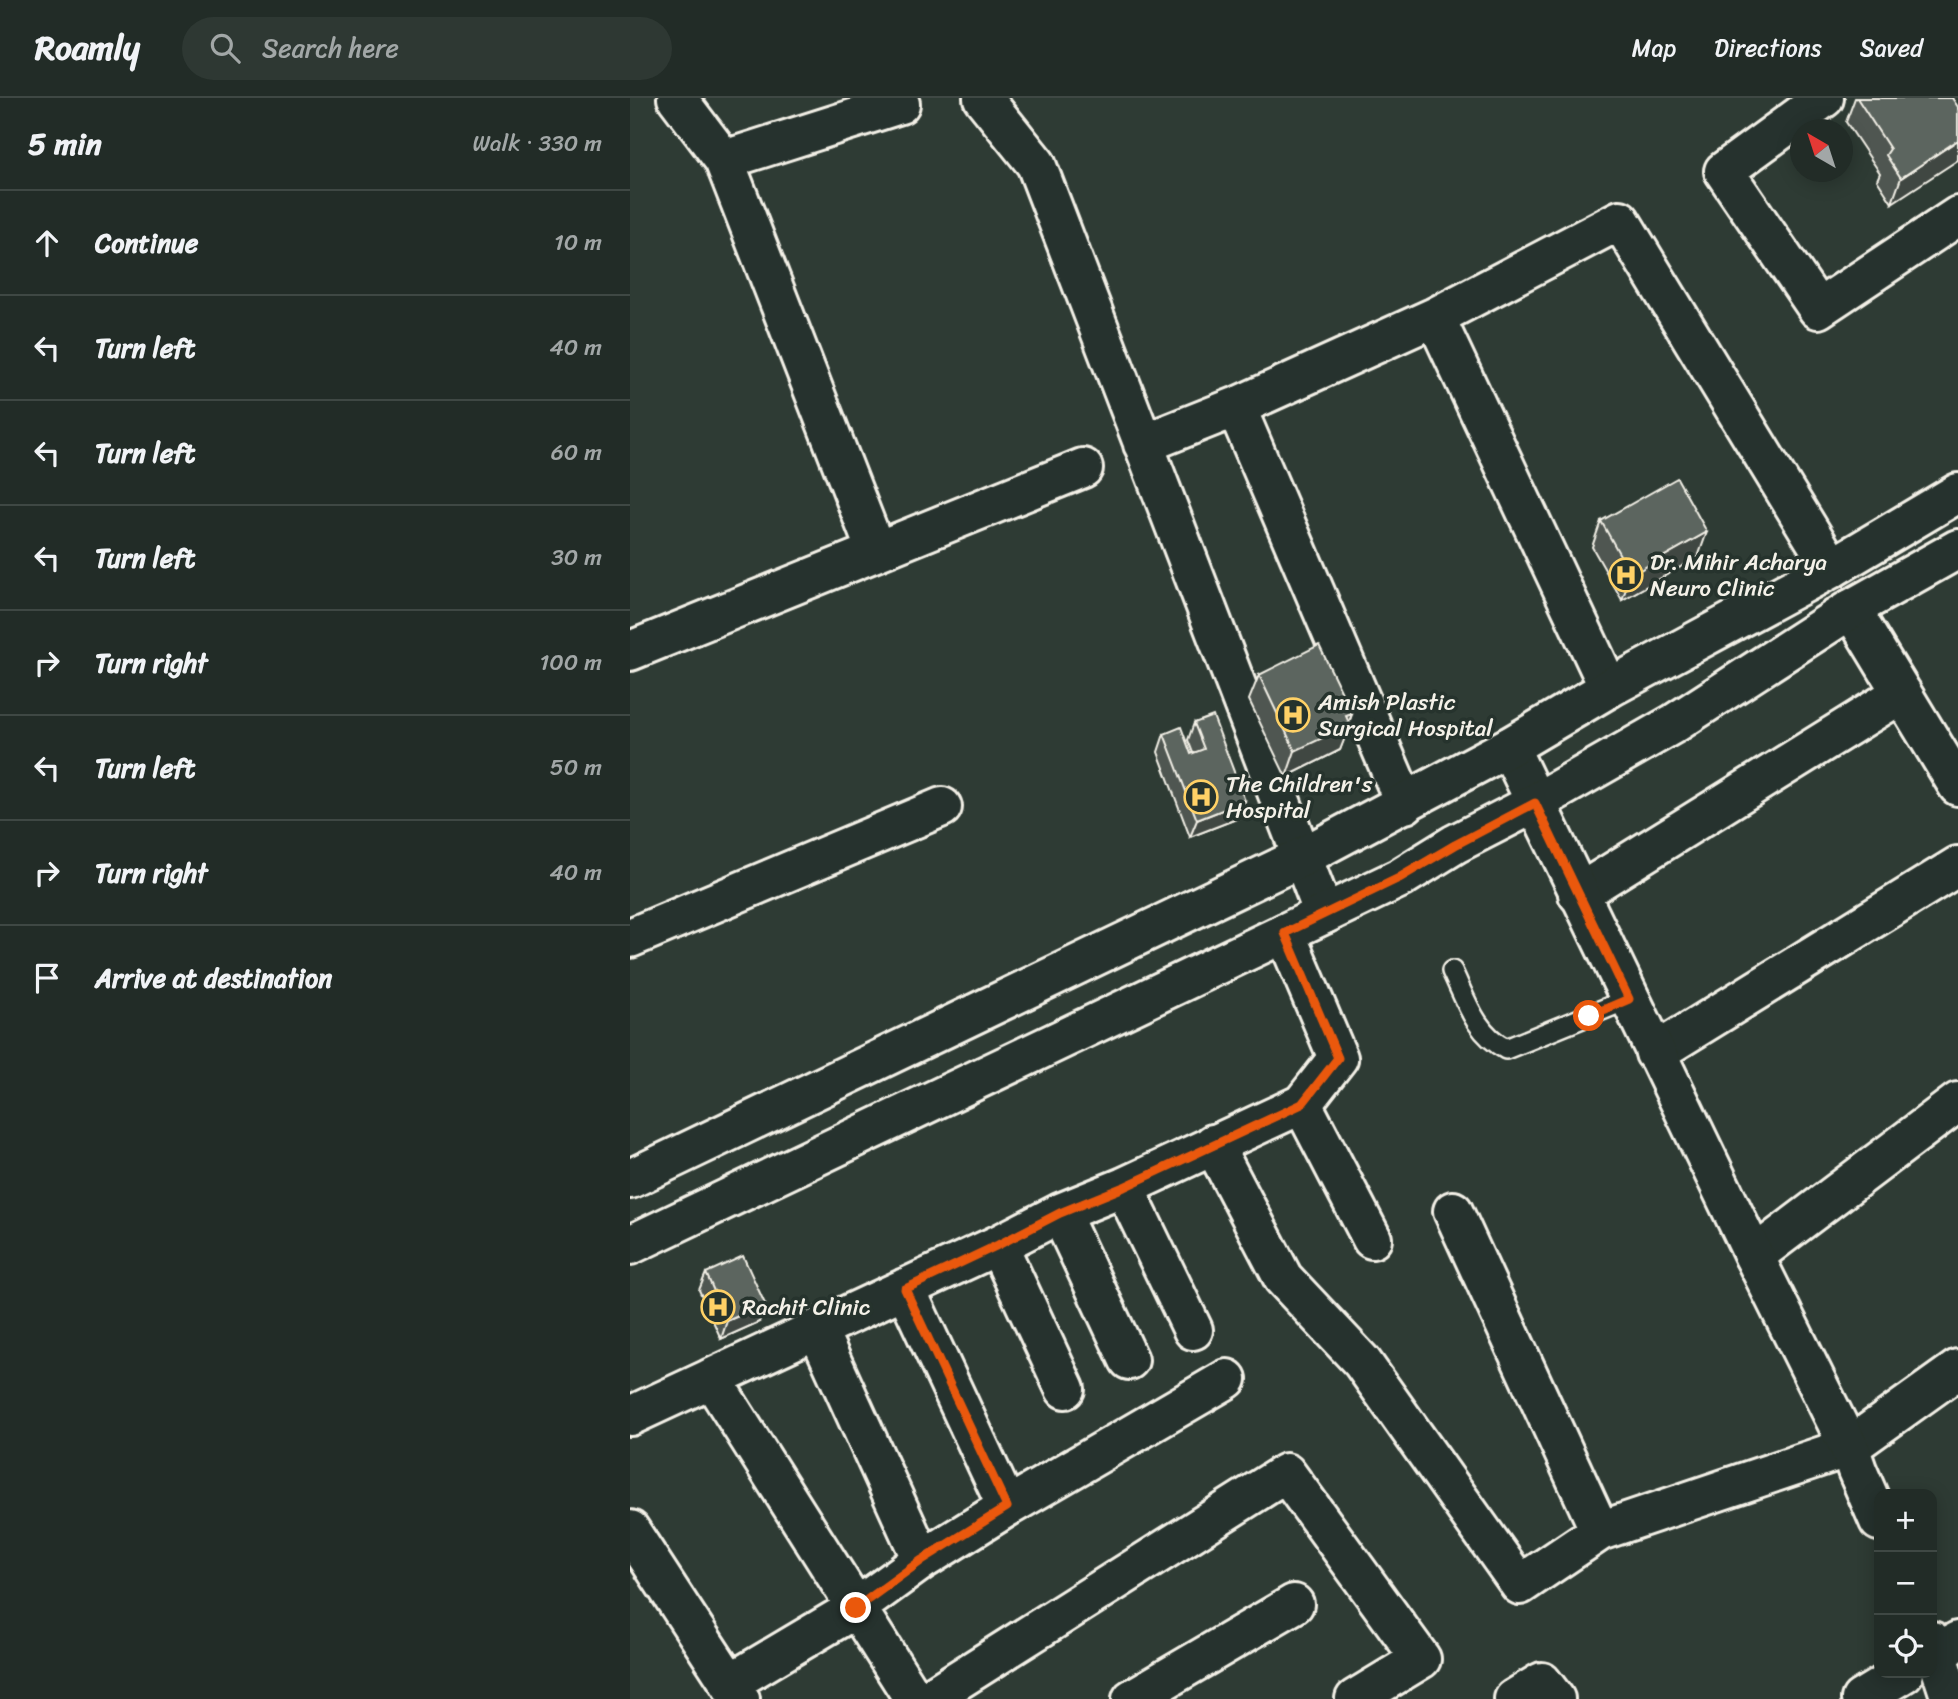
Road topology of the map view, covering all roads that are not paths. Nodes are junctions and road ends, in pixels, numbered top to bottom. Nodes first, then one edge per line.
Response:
1 (677, 98) edge
2 (983, 98) edge
3 (1824, 98) edge
4 (900, 104) dead end
5 (724, 160) junction
6 (1958, 216) edge
7 (1435, 317) junction
8 (1236, 407) junction
9 (1143, 444) junction
10 (1083, 468) dead end
11 (1958, 493) edge
12 (1958, 549) edge
13 (876, 551) junction
14 (1832, 568) junction
15 (1851, 609) junction
16 (630, 651) edge
17 (1609, 688) junction
18 (1902, 693) junction
19 (1509, 747) junction
20 (1958, 786) edge
21 (1535, 803) junction
22 (1405, 804) junction
23 (942, 807) dead end
24 (1302, 858) junction
25 (1958, 866) edge
26 (1578, 894) junction
27 (1324, 914) junction
28 (1285, 933) junction
29 (630, 938) edge
30 (1452, 971) dead end
31 (1629, 999) junction
32 (1655, 1053) junction
33 (1958, 1102) edge
34 (1302, 1104) junction
35 (1213, 1144) junction
36 (630, 1179) edge
37 (1124, 1187) junction
38 (1453, 1211) dead end
39 (1060, 1213) junction
40 (1372, 1239) dead end
41 (630, 1245) edge
42 (998, 1245) junction
43 (1754, 1256) junction
44 (905, 1289) junction
45 (817, 1329) junction
46 (1193, 1330) dead end
47 (1129, 1360) dead end
48 (1958, 1370) edge
49 (711, 1378) junction
50 (1227, 1379) dead end
51 (1065, 1389) dead end
52 (630, 1416) edge
53 (1849, 1447) junction
54 (1007, 1507) junction
55 (1874, 1509) edge
56 (630, 1530) edge
57 (1600, 1531) junction
58 (922, 1560) junction
59 (1294, 1604) dead end
60 (856, 1608) junction
61 (1940, 1647) edge
62 (1896, 1678) edge
63 (735, 1691) edge
64 (914, 1699) edge
65 (928, 1699) edge
66 (1132, 1699) edge
67 (1355, 1699) edge
68 (1514, 1699) edge
69 (1555, 1699) edge
70 (1861, 1699) edge
71 (1951, 1699) edge

1 - 5 street
2 - 9 street
3 - 6 street
4 - 5 street
5 - 13 street
7 - 8 street
7 - 14 street
7 - 17 street
8 - 9 street
8 - 22 street
9 - 24 street
10 - 13 street
11 - 14 street
12 - 15 street
13 - 16 street
14 - 17 street
15 - 18 street
15 - 21 street
17 - 19 street
18 - 20 street
18 - 26 street
19 - 21 street
19 - 22 street
21 - 26 street
21 - 27 street
22 - 24 street
23 - 29 street
24 - 27 street
24 - 36 street
25 - 32 street
26 - 31 street
27 - 28 street
28 - 34 street
28 - 41 street
30 - 31 lane
31 - 32 street
32 - 43 street
33 - 43 street
34 - 35 street
34 - 40 street
35 - 37 street
35 - 57 street
37 - 39 street
37 - 46 street
38 - 57 street
39 - 42 street
39 - 47 street
42 - 44 street
42 - 51 street
43 - 53 street
44 - 45 street
44 - 54 street
45 - 49 street
45 - 58 street
48 - 53 street
49 - 52 street
49 - 60 street
50 - 54 street
53 - 55 street
53 - 57 street
54 - 58 street
56 - 63 street
58 - 60 street
59 - 66 street
60 - 63 street
60 - 64 street
61 - 71 street
62 - 70 street
65 - 67 street
68 - 69 street

